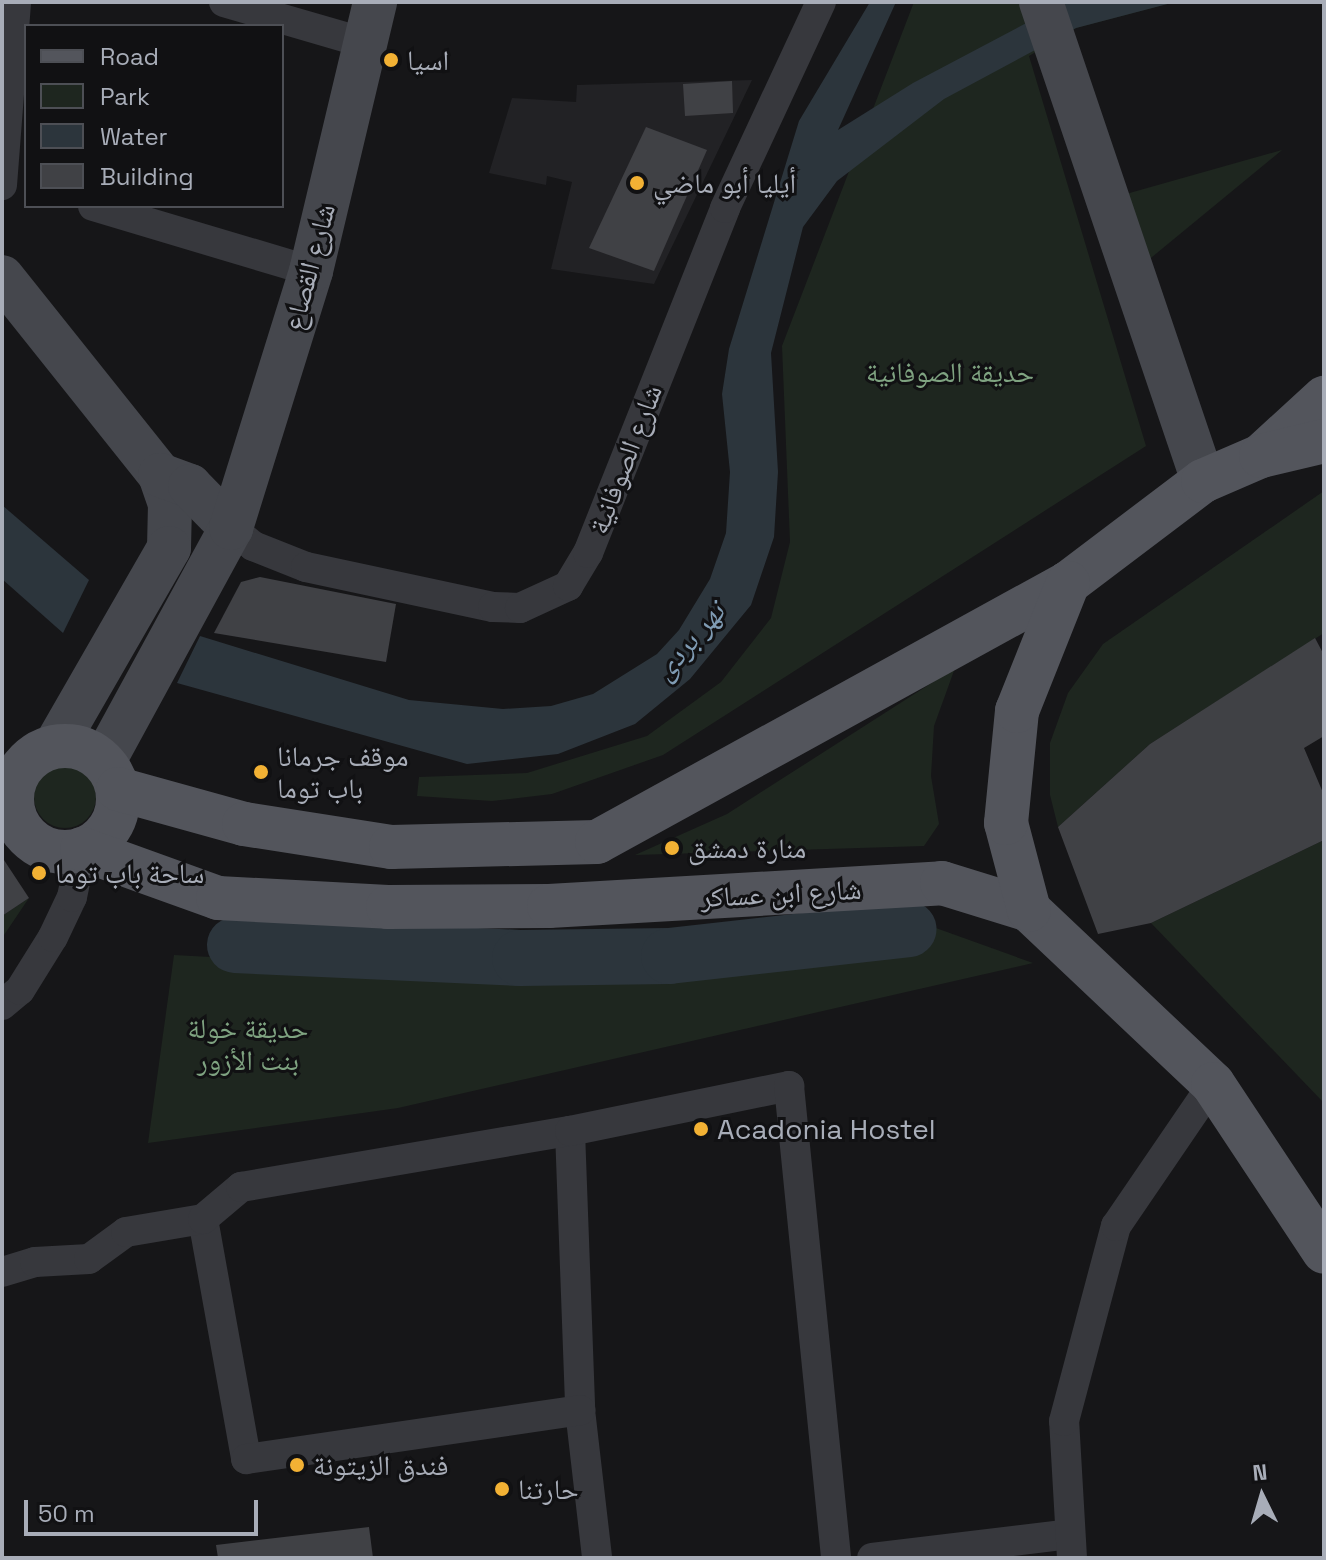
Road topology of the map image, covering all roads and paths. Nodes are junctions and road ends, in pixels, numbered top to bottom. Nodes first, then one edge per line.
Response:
1 (16, 2) edge
2 (224, 2) edge
3 (821, 2) edge
4 (1041, 2) edge
5 (370, 22) edge
6 (10, 184) edge
7 (100, 208) edge
8 (311, 271) junction
9 (2, 277) edge
10 (1324, 398) edge
11 (1324, 441) edge
12 (1261, 456) junction
13 (160, 475) junction
14 (1203, 481) junction
15 (231, 528) junction
16 (1068, 583) junction
17 (28, 760) edge
18 (111, 775) junction
19 (82, 849) junction
20 (1029, 910) junction
21 (2, 1005) edge
22 (1213, 1084) junction
23 (570, 1131) junction
24 (203, 1219) junction
25 (1324, 1252) edge
26 (2, 1272) edge
27 (580, 1410) junction
28 (1071, 1546) edge
29 (597, 1558) edge
30 (836, 1558) edge
31 (872, 1558) edge

1 - 6 street
2 - 5 street
3 - 15 street, شارع الصوفانية
4 - 14 street
5 - 8 street, شارع القصاع
7 - 8 street
8 - 15 street, شارع القصاع
9 - 13 street
10 - 12 main road
11 - 12 main road
12 - 14 main road
13 - 15 street
13 - 17 street
14 - 16 main road
15 - 18 street, شارع القصاع
16 - 18 main road
16 - 20 main road
17 - 18 main road
17 - 19 main road
18 - 19 main road
19 - 20 main road, شارع ابن عساكر
19 - 21 street
20 - 22 main road, شارع ابن عساكر
22 - 25 main road, شارع ابن عساكر
22 - 28 street
23 - 24 street
23 - 27 street
23 - 30 street
24 - 26 street
24 - 27 street
27 - 29 street
28 - 31 street

